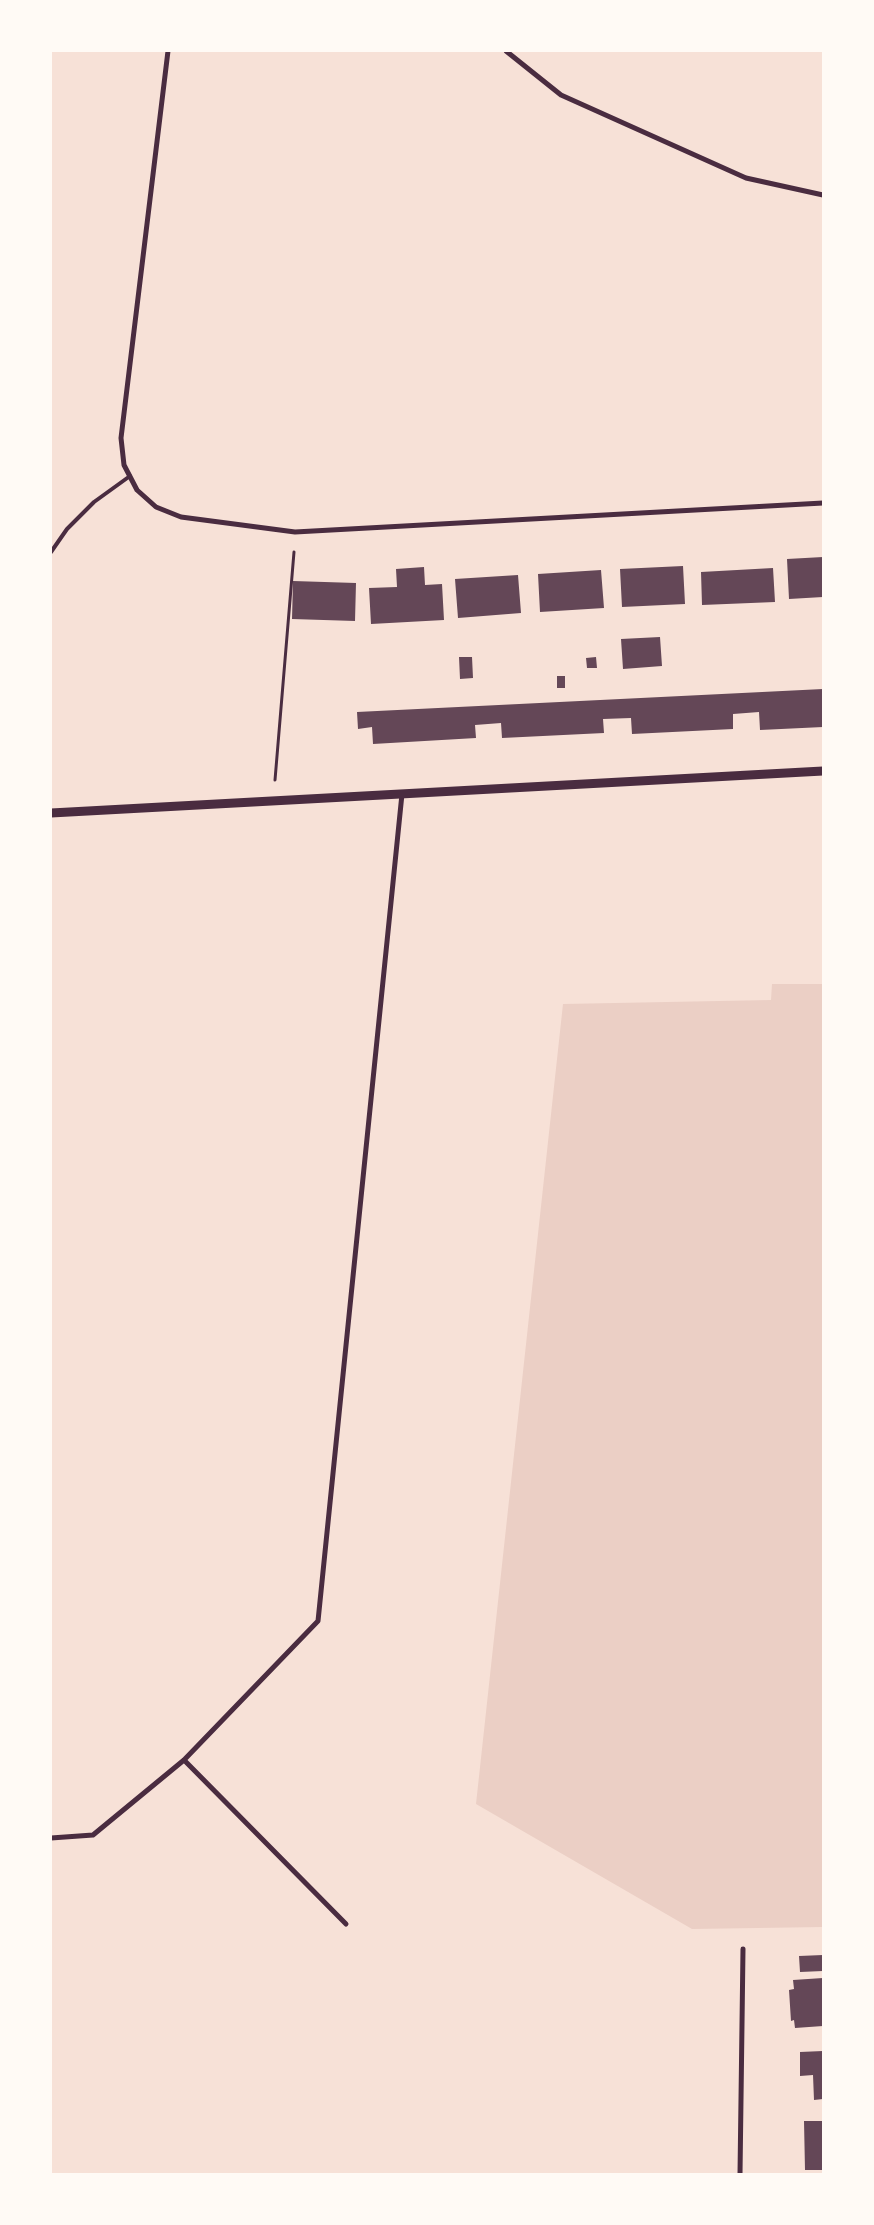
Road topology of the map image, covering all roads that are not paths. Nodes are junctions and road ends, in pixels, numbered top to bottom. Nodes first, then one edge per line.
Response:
1 (168, 51) edge
2 (506, 51) edge
3 (823, 195) edge
4 (130, 476) junction
5 (823, 504) edge
6 (51, 552) edge
7 (823, 771) edge
8 (402, 794) junction
9 (51, 813) edge
10 (184, 1760) junction
11 (51, 1838) edge
12 (346, 1924) dead end
13 (743, 1949) dead end
14 (740, 2174) edge

1 - 4 street
2 - 3 street
4 - 5 street
4 - 6 lane
7 - 8 street
8 - 9 street
8 - 10 street
10 - 11 street
10 - 12 street
13 - 14 street

